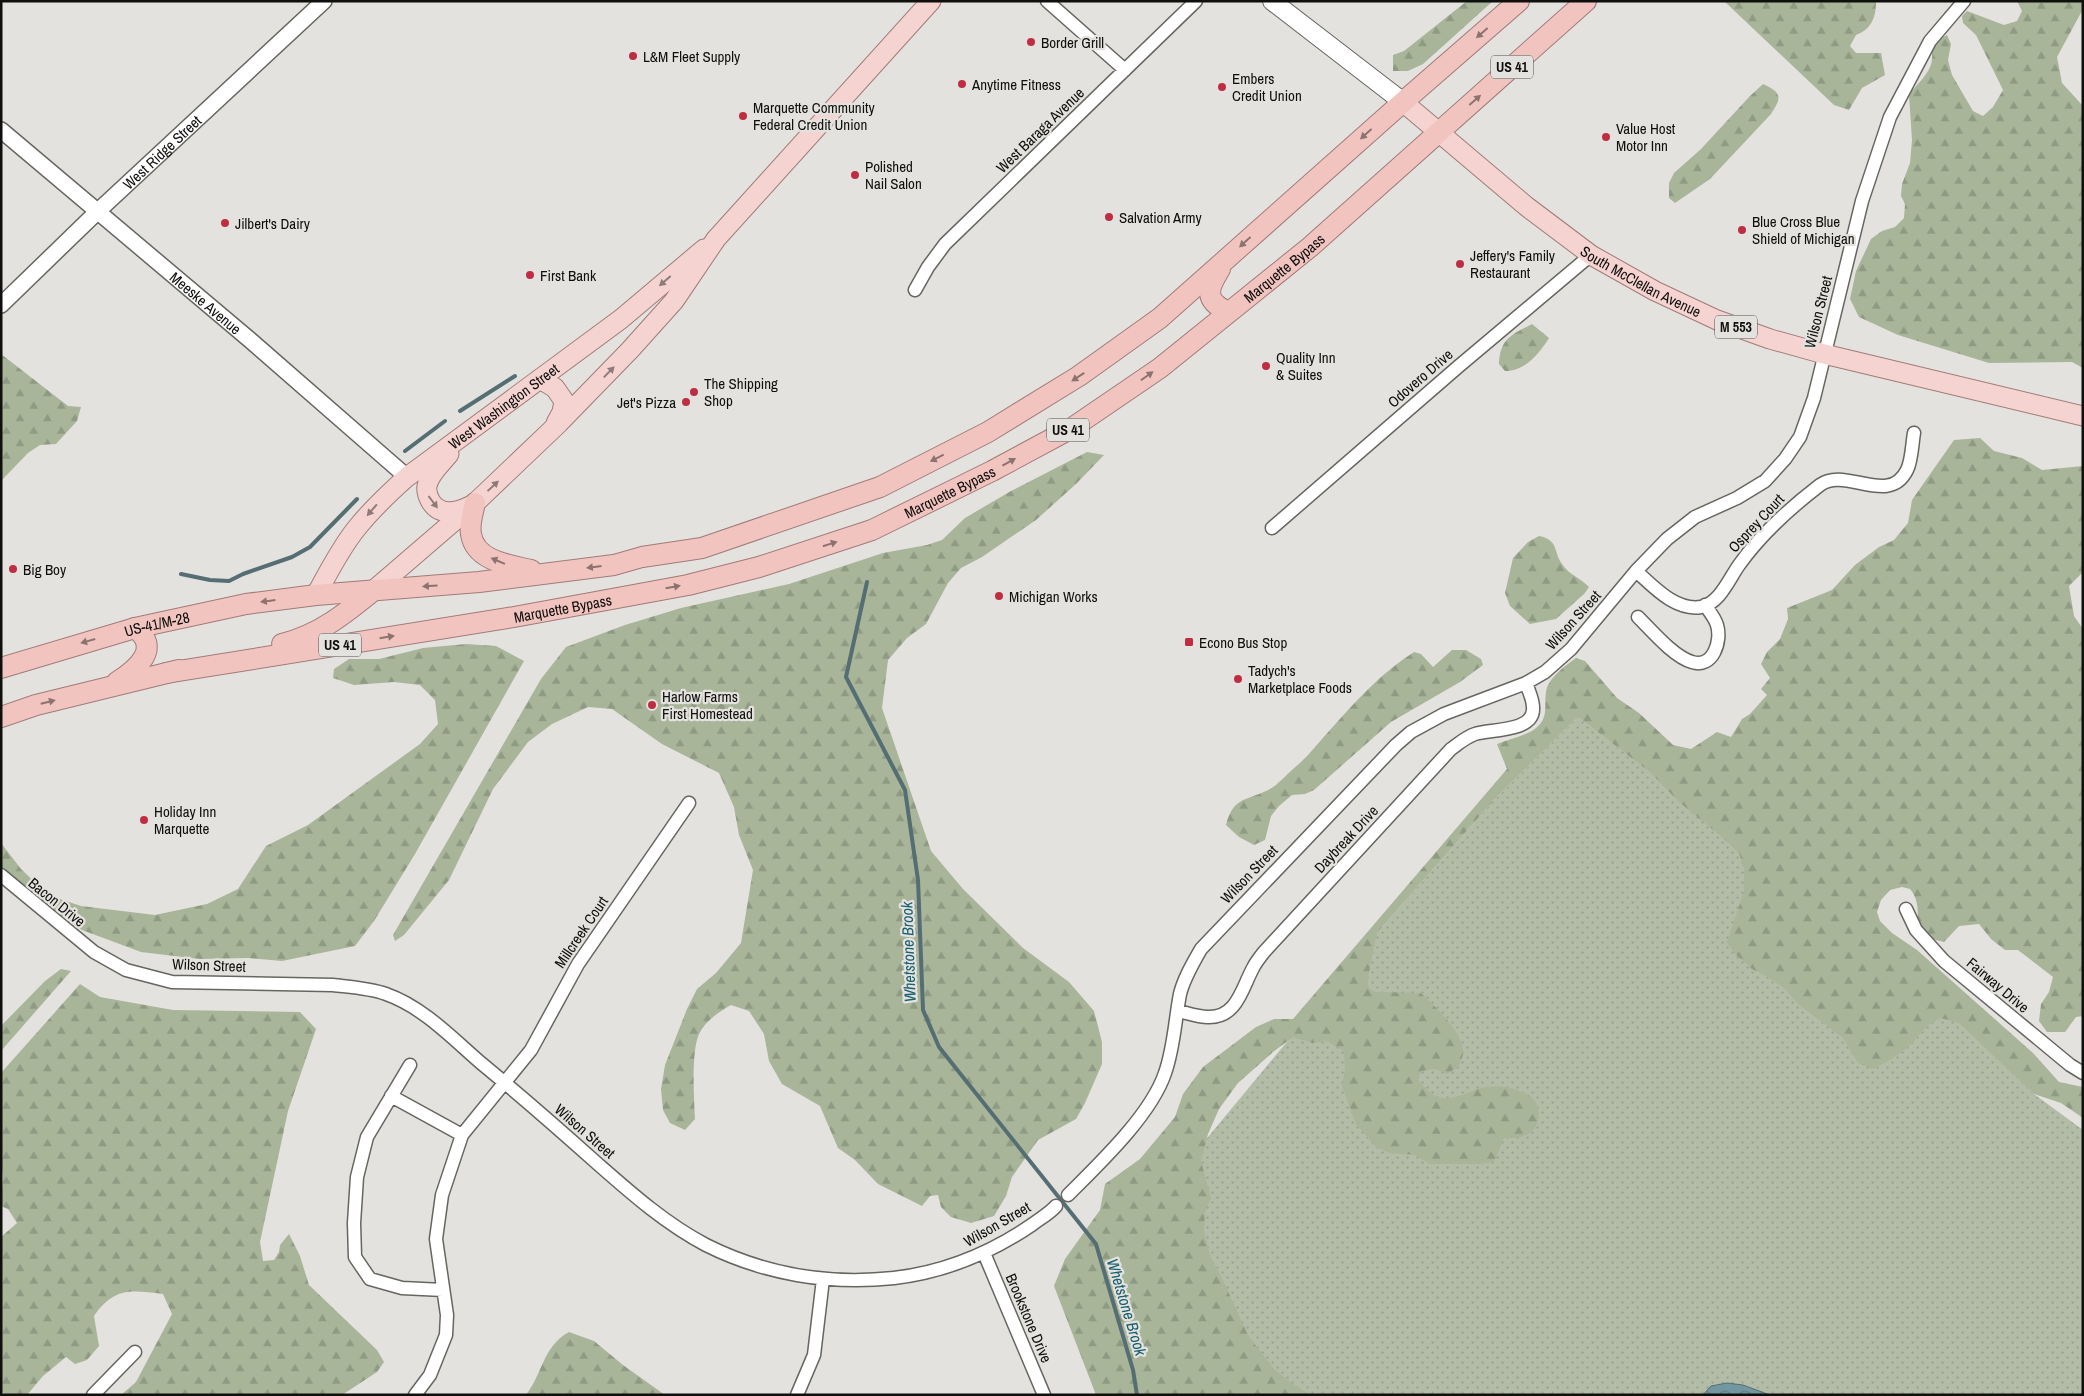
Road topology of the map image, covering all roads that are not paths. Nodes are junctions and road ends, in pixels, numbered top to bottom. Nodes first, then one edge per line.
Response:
1 (324, 1) edge
2 (930, 1) edge
3 (1047, 1) edge
4 (1196, 1) edge
5 (1272, 1) edge
6 (1519, 1) edge
7 (1586, 1) edge
8 (1964, 1) edge
9 (1125, 70) junction
10 (1403, 102) junction
11 (1, 130) edge
12 (1438, 132) junction
13 (97, 212) junction
14 (716, 239) junction
15 (1591, 255) junction
16 (1224, 261) junction
17 (915, 290) dead end
18 (1, 305) edge
19 (1228, 312) junction
20 (1824, 354) junction
21 (540, 379) junction
22 (2083, 416) edge
23 (550, 432) junction
24 (1914, 432) dead end
25 (466, 434) junction
26 (407, 477) junction
27 (475, 503) junction
28 (1272, 528) dead end
29 (1636, 572) junction
30 (545, 573) junction
31 (374, 590) junction
32 (316, 595) junction
33 (1705, 605) junction
34 (1638, 617) dead end
35 (135, 628) junction
36 (1, 668) edge
37 (166, 674) junction
38 (1526, 683) junction
39 (109, 687) junction
40 (1, 717) edge
41 (689, 803) dead end
42 (1, 876) edge
43 (1906, 909) dead end
44 (94, 952) joint
45 (1178, 1010) junction
46 (410, 1065) dead end
47 (2083, 1073) edge
48 (505, 1082) junction
49 (391, 1096) junction
50 (462, 1135) junction
51 (1068, 1195) dead end
52 (1056, 1206) dead end
53 (984, 1253) junction
54 (823, 1279) junction
55 (443, 1290) junction
56 (135, 1352) dead end
57 (93, 1395) edge
58 (415, 1395) edge
59 (797, 1395) edge
60 (1044, 1395) edge

1 - 13 street, West Ridge Street
2 - 14 main road, West Washington Street
3 - 9 street
4 - 9 street, West Baraga Avenue
5 - 10 main road, South McClellan Avenue
6 -> 10 highway, US 41
12 -> 7 highway, Marquette Bypass / US 41
8 - 20 street, Wilson Street
9 - 17 street, West Baraga Avenue
10 - 12 main road, South McClellan Avenue / M 553
10 -> 16 highway, US 41
11 - 13 street, Meeske Avenue
12 - 15 main road, South McClellan Avenue / M 553
12 - 19 highway, Marquette Bypass / US 41
13 - 18 street, West Ridge Street
13 - 26 street, Meeske Avenue
14 -> 21 main road, West Washington Street
23 -> 14 main road, West Washington Street
15 - 20 main road, South McClellan Avenue / M 553
15 - 28 street, Odovero Drive
16 - 19 highway
16 -> 30 highway, US 41
37 -> 19 highway, Marquette Bypass / US 41
20 - 22 main road, South McClellan Avenue / M 553
20 - 29 street, Wilson Street
21 - 23 main road
21 - 25 main road, West Washington Street
27 -> 23 main road, West Washington Street
24 - 33 street, Osprey Court
25 - 26 main road, West Washington Street
25 -> 27 main road
26 -> 32 main road, West Washington Street
30 -> 27 highway
27 - 31 main road, West Washington Street
29 - 33 street
29 - 38 street, Wilson Street
30 -> 31 highway, US 41
31 - 32 highway, US 41
31 - 37 highway
32 -> 35 highway, US-41/M-28 / US 41
33 - 34 street
35 -> 36 highway, US-41/M-28 / US 41
35 - 39 highway
37 - 39 highway, US 41
38 - 45 street, Wilson Street
38 - 45 street, Daybreak Drive
40 -> 39 highway, US 41
41 - 48 street, Millcreek Court
42 - 44 street, Bacon Drive
43 - 47 street, Fairway Drive
44 - 48 street, Wilson Street
45 - 51 street, Wilson Street
46 - 49 street
48 - 50 street, Millcreek Court
48 - 54 street, Wilson Street
49 - 50 street
49 - 55 street
50 - 55 street
52 - 53 street, Wilson Street
53 - 54 street, Wilson Street
53 - 60 street, Brookstone Drive
54 - 59 street
55 - 58 street
56 - 57 street

